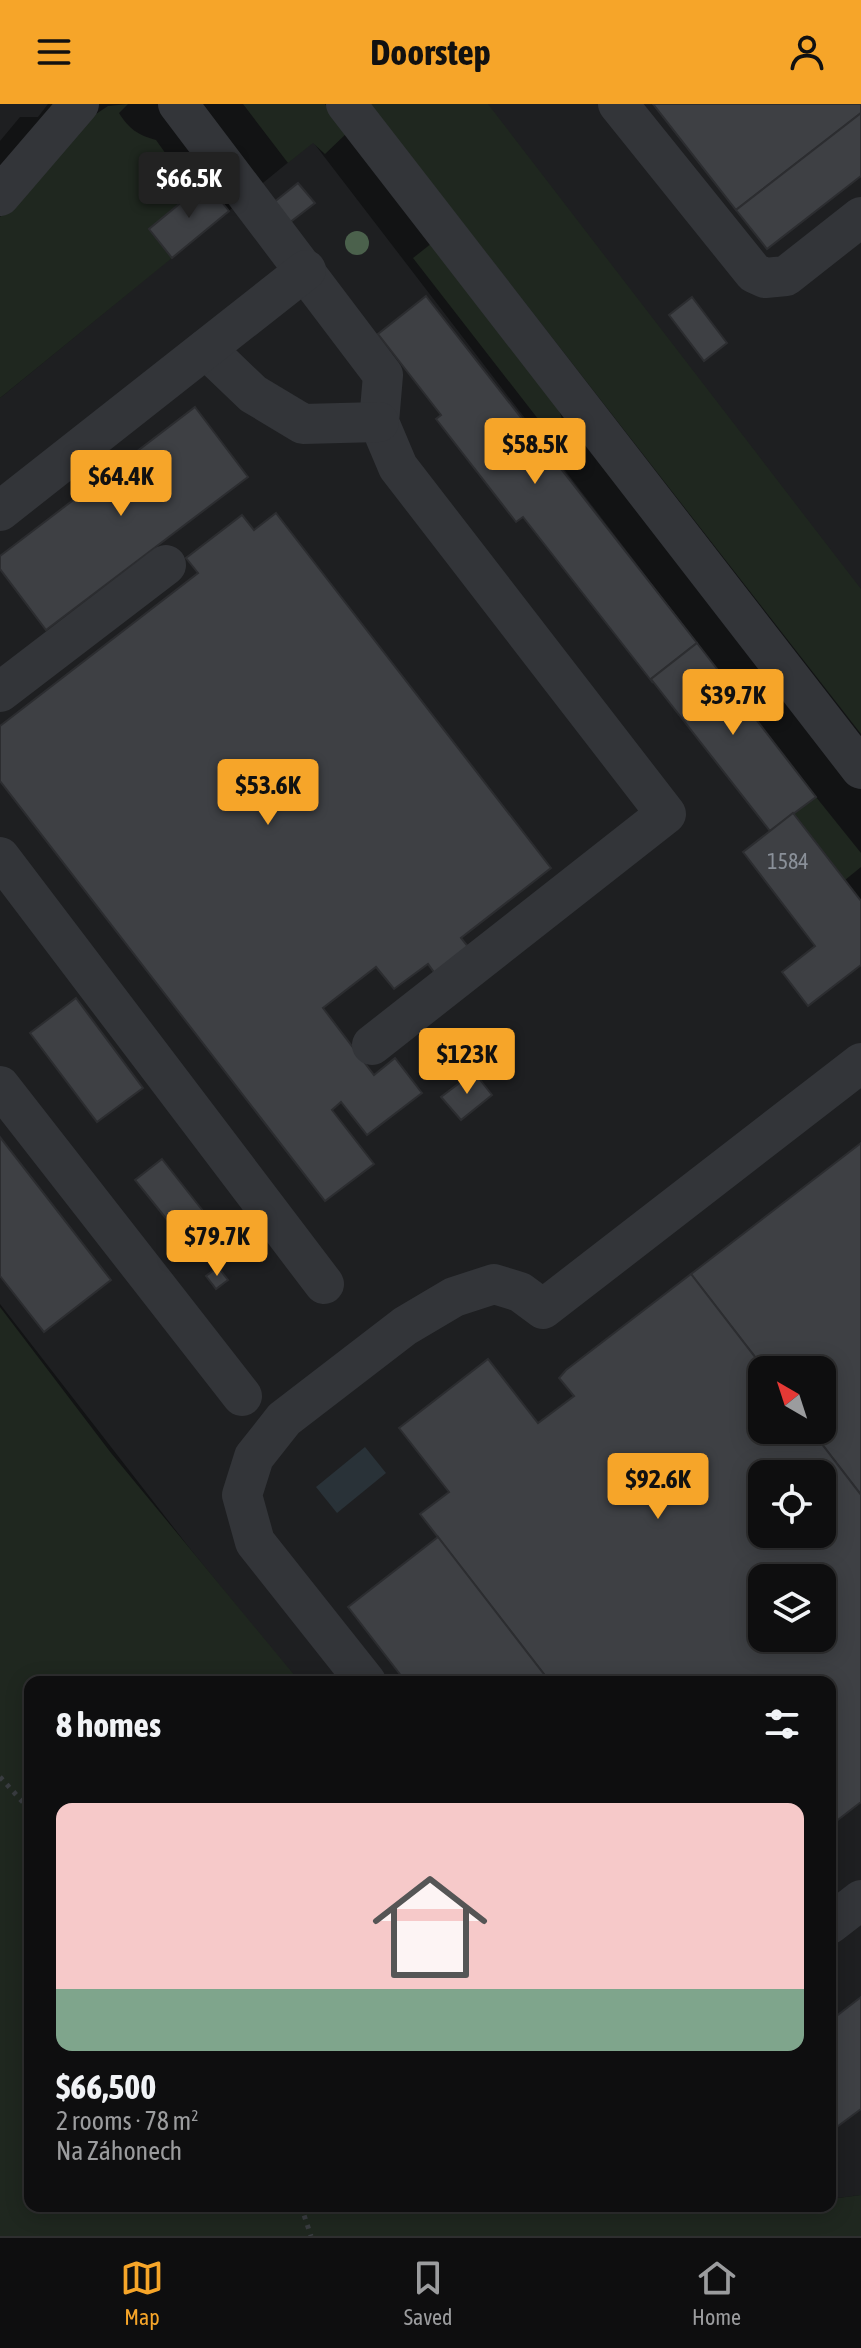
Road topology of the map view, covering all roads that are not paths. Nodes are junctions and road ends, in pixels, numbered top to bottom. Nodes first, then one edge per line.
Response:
1 (178, 104) edge
2 (346, 104) edge
3 (618, 104) edge
4 (74, 105) edge
5 (0, 196) edge
6 (861, 217) edge
7 (306, 270) junction
8 (206, 349) junction
9 (379, 422) junction
10 (0, 511) edge
11 (166, 565) dead end
12 (0, 692) edge
13 (861, 769) edge
14 (0, 857) edge
15 (372, 1045) dead end
16 (861, 1063) edge
17 (0, 1086) edge
18 (324, 1284) dead end
19 (242, 1396) dead end
20 (361, 1676) edge
21 (861, 1900) edge
22 (836, 1919) edge

1 - 7 street
2 - 13 street
3 - 6 street
4 - 5 street
7 - 8 street
7 - 9 street
8 - 9 street
8 - 10 street
9 - 15 street
11 - 12 street
14 - 18 street
16 - 20 street
17 - 19 street
21 - 22 street

